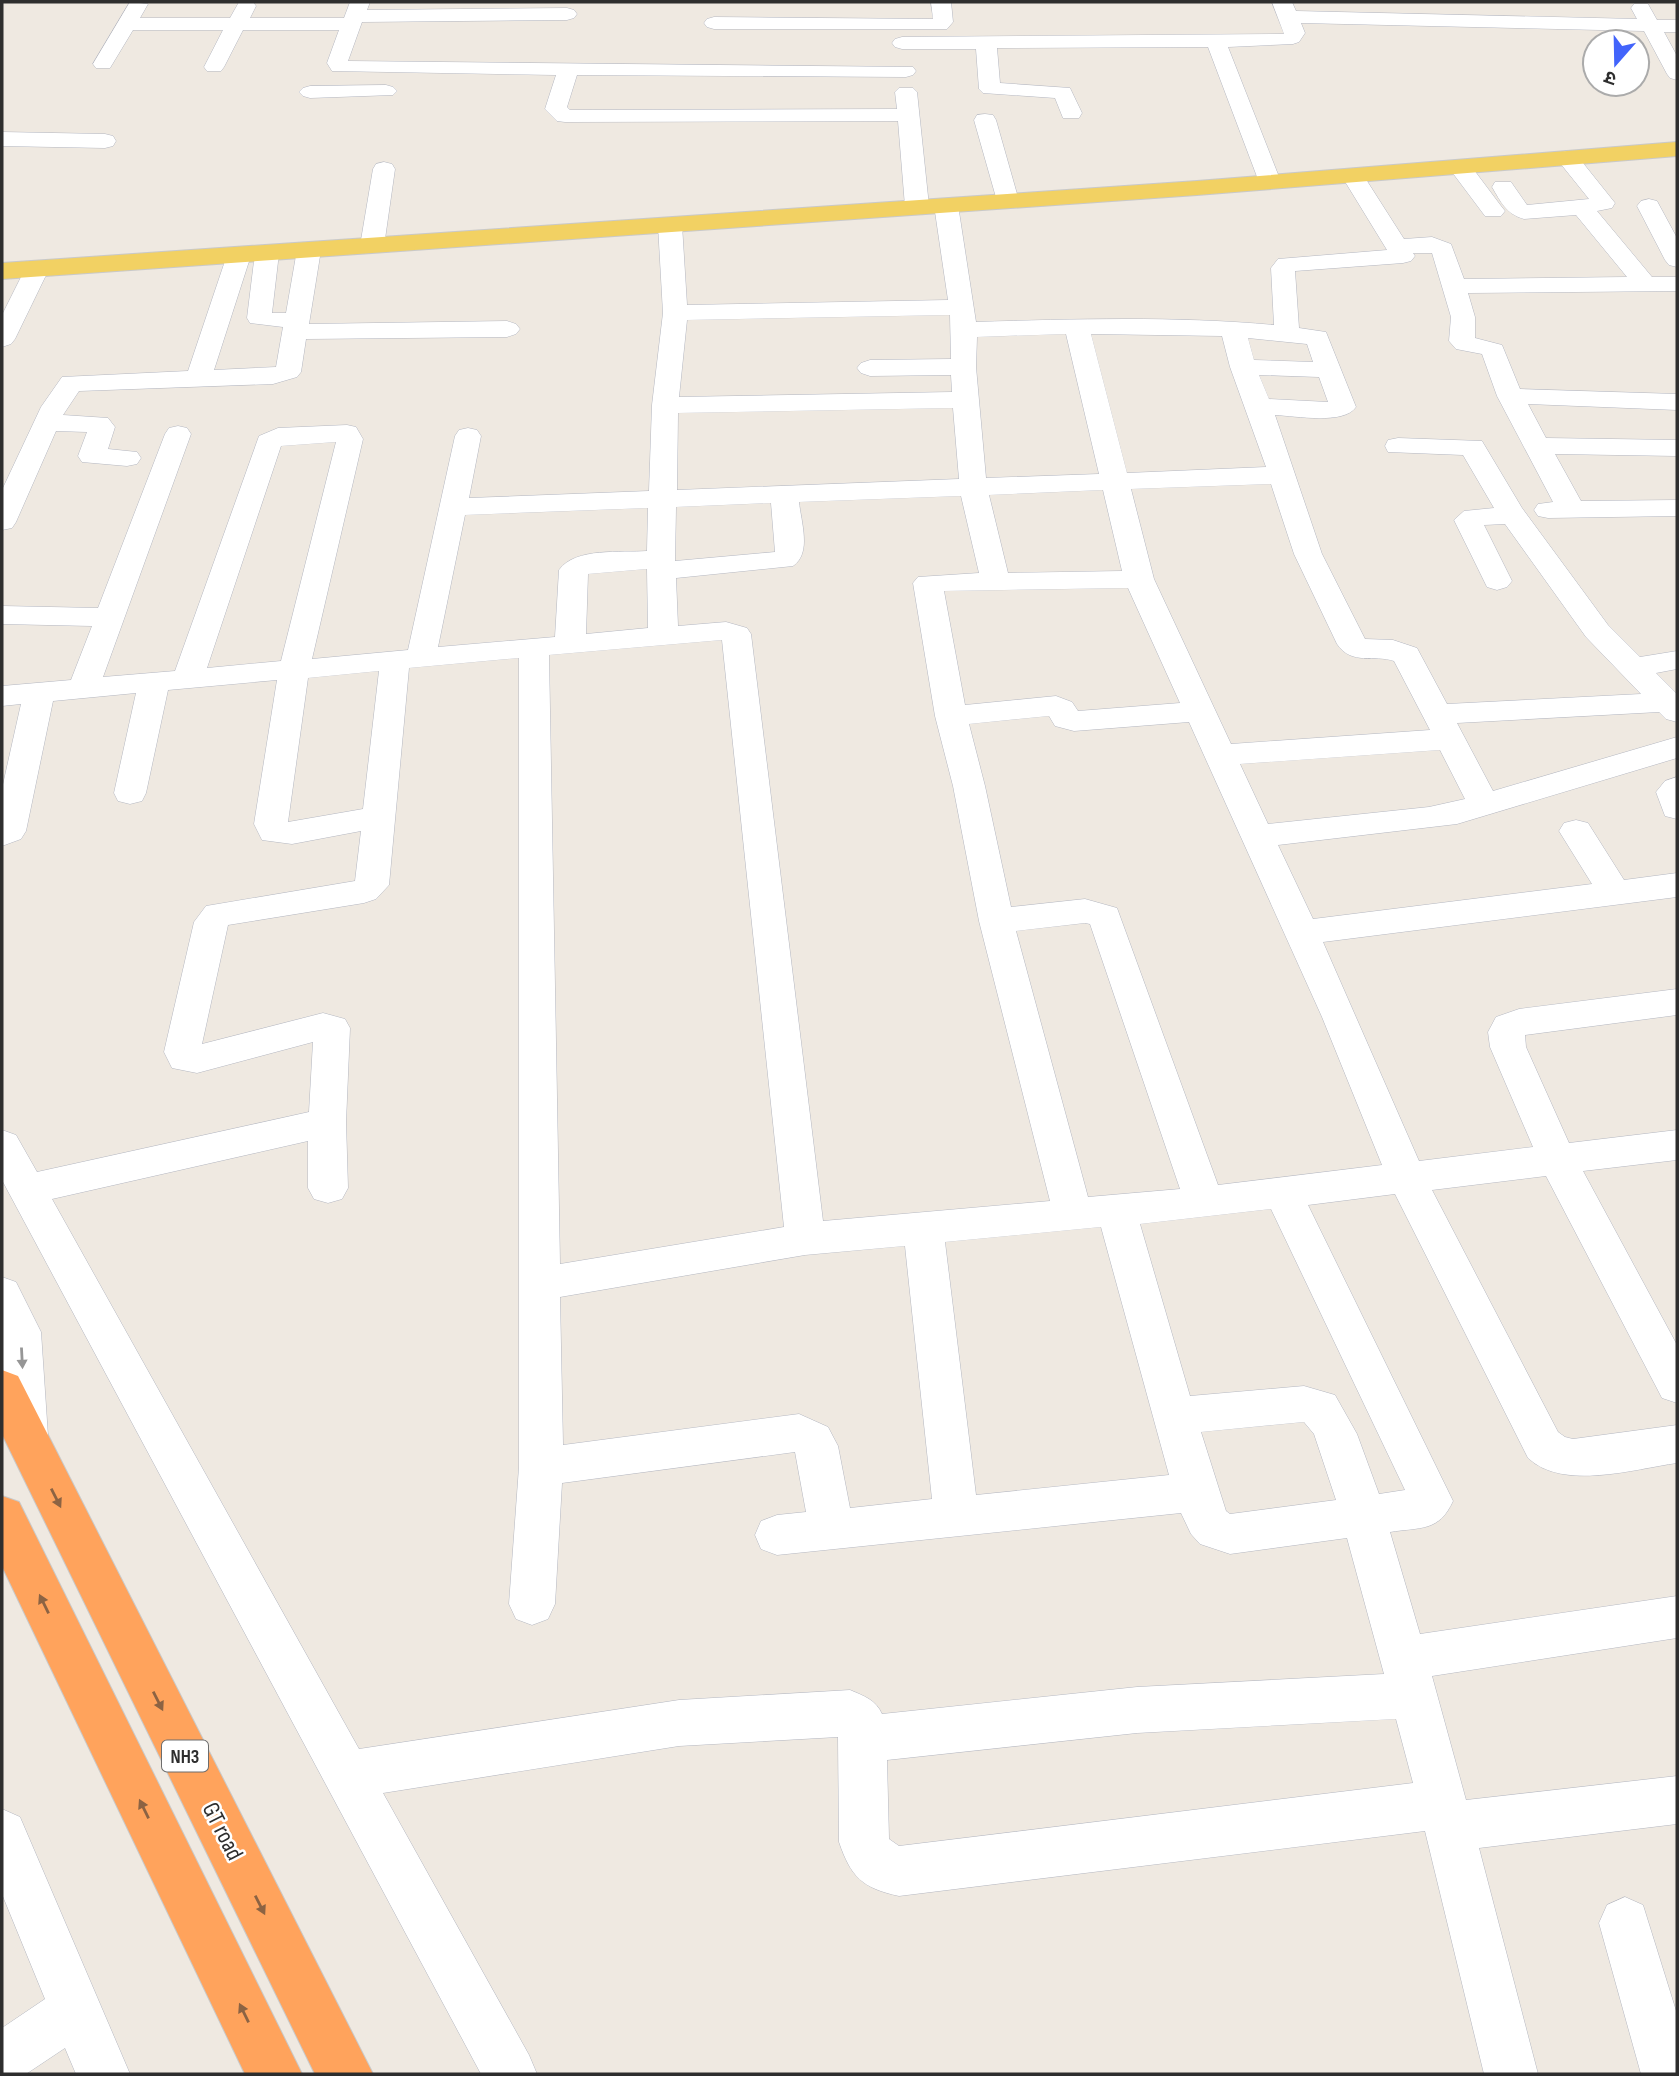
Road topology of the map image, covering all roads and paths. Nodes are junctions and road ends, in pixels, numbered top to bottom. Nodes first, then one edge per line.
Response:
1 (139, 2) edge
2 (248, 2) edge
3 (941, 2) edge
4 (1638, 2) edge
5 (1285, 10) edge
6 (355, 14) edge
7 (566, 15) edge
8 (236, 23) junction
9 (713, 23) dead end
10 (125, 24) junction
11 (1651, 26) junction
12 (1677, 26) edge
13 (901, 34) junction
14 (1216, 41) junction
15 (986, 43) junction
16 (103, 64) dead end
17 (562, 64) junction
18 (214, 67) dead end
19 (401, 69) junction
20 (906, 71) junction
21 (1677, 74) edge
22 (310, 93) dead end
23 (1071, 113) dead end
24 (907, 115) junction
25 (985, 120) dead end
26 (2, 139) edge
27 (105, 141) dead end
28 (1677, 149) edge
29 (1567, 158) junction
30 (1460, 167) junction
31 (384, 169) dead end
32 (1352, 175) junction
33 (1270, 182) junction
34 (1503, 187) dead end
35 (1008, 201) junction
36 (1649, 205) dead end
37 (932, 206) junction
38 (1582, 208) junction
39 (1493, 211) dead end
40 (670, 225) junction
41 (372, 246) junction
42 (1399, 247) junction
43 (309, 250) junction
44 (267, 253) junction
45 (239, 255) junction
46 (1677, 260) edge
47 (37, 269) junction
48 (4, 276) edge
49 (1646, 284) junction
50 (1677, 284) edge
51 (1455, 286) junction
52 (798, 294) dead end
53 (946, 298) junction
54 (674, 313) junction
55 (296, 326) junction
56 (1077, 327) junction
57 (507, 329) dead end
58 (1233, 329) junction
59 (1287, 333) junction
60 (2, 339) edge
61 (963, 366) junction
62 (1243, 367) junction
63 (870, 368) dead end
64 (1330, 370) junction
65 (198, 379) junction
66 (1510, 396) junction
67 (966, 400) junction
68 (1677, 402) edge
69 (665, 405) junction
70 (1257, 406) junction
71 (48, 423) junction
72 (178, 434) dead end
73 (468, 436) dead end
74 (1398, 446) dead end
75 (1535, 446) junction
76 (1677, 448) edge
77 (127, 458) dead end
78 (1283, 475) junction
79 (1114, 482) junction
80 (973, 487) junction
81 (784, 495) junction
82 (662, 500) junction
83 (453, 507) junction
84 (1677, 508) edge
85 (1571, 509) junction
86 (1511, 513) junction
87 (2, 522) edge
88 (661, 565) junction
89 (1139, 579) junction
90 (995, 580) junction
91 (1497, 582) dead end
92 (2, 615) edge
93 (108, 617) junction
94 (663, 636) junction
95 (552, 646) junction
96 (408, 659) junction
97 (1677, 660) edge
98 (1633, 667) junction
99 (294, 670) junction
100 (188, 679) junction
101 (153, 682) junction
102 (83, 689) junction
103 (39, 693) junction
104 (2, 696) edge
105 (1672, 707) edge
106 (1198, 711) junction
107 (951, 716) junction
108 (1443, 727) junction
109 (1677, 747) edge
110 (1219, 755) junction
111 (1677, 788) edge
112 (130, 793) dead end
113 (1485, 806) junction
114 (1677, 808) edge
115 (380, 817) junction
116 (1576, 831) dead end
117 (2, 835) edge
118 (1256, 835) junction
119 (1677, 885) edge
120 (1615, 893) junction
121 (996, 921) junction
122 (1302, 933) junction
123 (1677, 1002) edge
124 (327, 1122) junction
125 (2, 1145) edge
126 (1677, 1145) edge
127 (1558, 1161) junction
128 (1407, 1179) junction
129 (328, 1188) dead end
130 (26, 1190) junction
131 (1283, 1193) junction
132 (1204, 1202) junction
133 (1116, 1210) junction
134 (1073, 1214) junction
135 (923, 1226) junction
136 (805, 1239) junction
137 (540, 1284) junction
138 (2, 1294) edge
139 (1677, 1385) edge
140 (2, 1389) edge
141 (1174, 1416) junction
142 (26, 1437) junction
143 (1677, 1444) edge
144 (541, 1467) junction
145 (1196, 1492) junction
146 (1363, 1516) junction
147 (2, 1517) edge
148 (956, 1517) junction
149 (832, 1529) junction
150 (777, 1535) dead end
151 (532, 1604) dead end
152 (1677, 1617) edge
153 (1410, 1677) junction
154 (864, 1739) junction
155 (346, 1775) junction
156 (1677, 1800) edge
157 (1446, 1816) junction
158 (2, 1834) edge
159 (1625, 1923) dead end
160 (76, 2010) junction
161 (2, 2059) edge
162 (103, 2074) edge
163 (274, 2074) edge
164 (345, 2074) edge
165 (510, 2074) edge
166 (1511, 2074) edge
167 (1668, 2074) edge

1 - 10 street
2 - 8 street
3 - 13 street
4 - 11 street
5 - 11 street
5 - 14 street
6 - 7 street
6 - 8 street
6 - 19 street
8 - 10 street
8 - 18 street
9 - 13 street
10 - 16 street
11 - 12 street
11 - 21 street
13 - 15 street
13 - 20 street
14 - 15 street
14 - 33 street
15 - 23 street
17 - 19 street
17 - 20 street
17 - 24 street
19 - 22 street
20 - 24 street
24 - 37 street
25 - 35 street
26 - 27 street
28 - 29 main road
29 - 30 main road
29 - 38 street
30 - 32 main road
30 - 39 street
31 - 41 street
32 - 33 main road
32 - 42 street
33 - 35 main road
34 - 38 street
35 - 37 main road
36 - 46 street
37 - 40 main road
37 - 53 street
38 - 49 street
40 - 41 main road
40 - 54 street
41 - 43 main road
42 - 51 street
42 - 59 street
43 - 44 main road
43 - 55 street
44 - 45 main road
44 - 55 street
45 - 47 main road
45 - 65 street
47 - 48 main road
47 - 60 street
49 - 50 street
49 - 51 street
51 - 66 street
52 - 53 street
53 - 54 street
53 - 56 street
53 - 61 street
54 - 69 street
55 - 57 street
55 - 65 street
56 - 58 street
56 - 79 street
58 - 59 street
58 - 62 street
59 - 64 street
61 - 63 street
61 - 67 street
62 - 64 street
62 - 70 street
64 - 70 street
65 - 71 street
66 - 68 street
66 - 75 street
67 - 69 street
67 - 80 street
69 - 82 street
70 - 78 street
71 - 77 street
71 - 87 street
72 - 93 street
73 - 83 street
74 - 86 street
75 - 76 street
75 - 85 street
78 - 79 street
78 - 108 street
79 - 80 street
79 - 89 street
80 - 81 street
80 - 90 street
81 - 82 street
81 - 88 street
82 - 83 street
82 - 88 street
83 - 96 street
84 - 85 street
85 - 86 street
86 - 91 street
86 - 98 street
88 - 94 street
88 - 95 street
89 - 90 street
89 - 106 street
90 - 107 street
92 - 93 street
93 - 102 street
94 - 95 street
94 - 136 street
95 - 96 street
95 - 137 street
96 - 99 street
96 - 115 street
97 - 98 street
98 - 105 street
99 - 100 street
99 - 100 street
99 - 115 street
100 - 101 street
101 - 102 street
101 - 112 street
102 - 103 street
103 - 104 street
103 - 117 street
105 - 108 street
106 - 107 street
106 - 110 street
107 - 121 street
108 - 110 street
108 - 113 street
109 - 113 street
110 - 118 street
111 - 114 street
113 - 118 street
115 - 124 street
116 - 120 street
118 - 122 street
119 - 120 street
120 - 122 street
121 - 132 street
121 - 134 street
122 - 128 street
123 - 127 street
124 - 129 street
124 - 130 street
125 - 130 street
126 - 127 street
127 - 128 street
127 - 139 street
128 - 131 street
128 - 143 street
130 - 155 street
131 - 132 street
131 - 146 street
132 - 133 street
133 - 134 street
133 - 141 street
134 - 135 street
135 - 136 street
135 - 148 street
136 - 137 street
137 - 144 street
138 -> 142 street
140 - 142 highway, NH3
141 - 145 street
141 - 146 street
142 -> 164 highway, GT road / NH3
144 - 149 street
144 - 151 street
145 - 146 street
145 - 148 street
146 - 153 street
163 -> 147 highway
148 - 149 street
149 - 150 street
152 - 153 street
153 - 154 street
153 - 157 street
154 - 155 street
154 - 157 street
155 - 165 street
156 - 157 street
157 - 166 street
158 - 160 street
159 - 167 street
160 - 161 street
160 - 162 street

